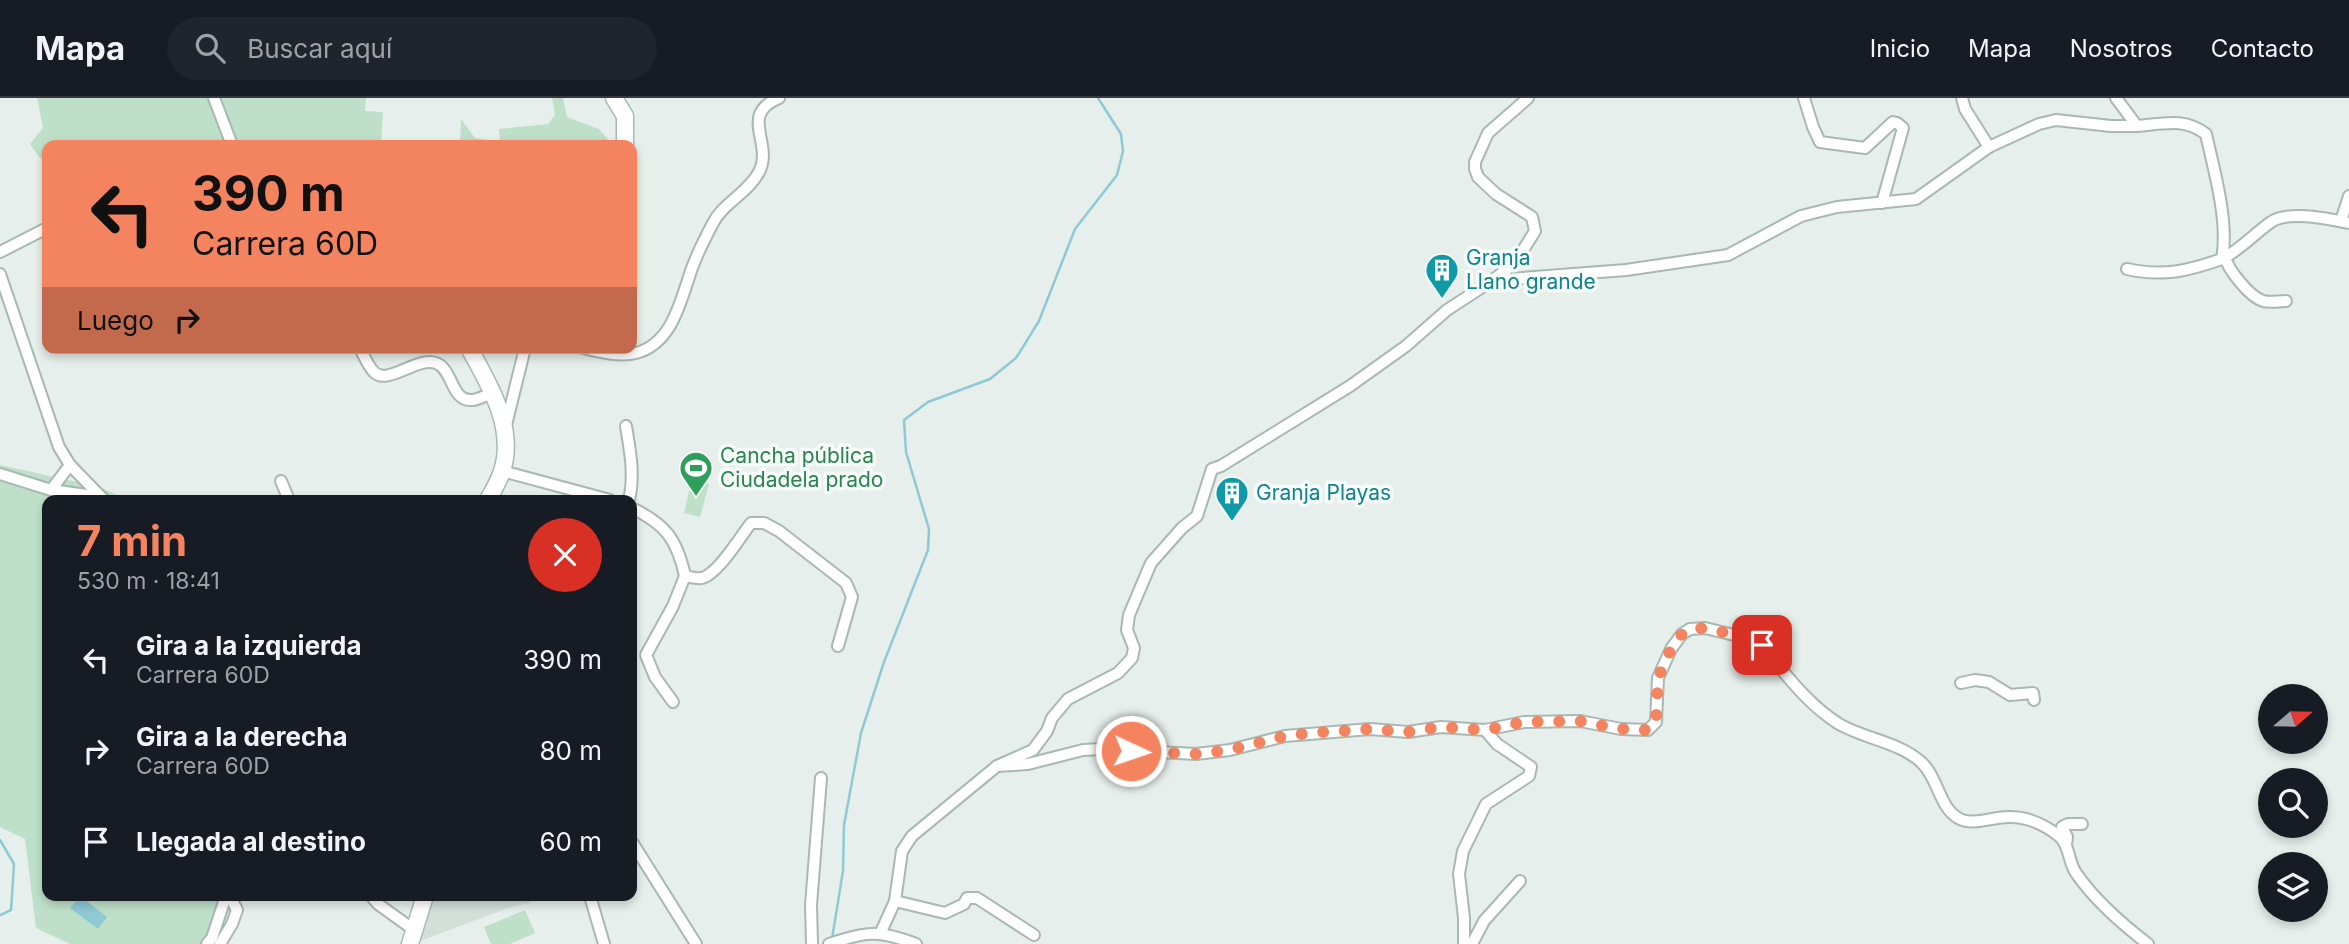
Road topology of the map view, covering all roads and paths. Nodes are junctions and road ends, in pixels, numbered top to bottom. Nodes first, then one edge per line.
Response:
1 (214, 98) edge
2 (614, 98) edge
3 (620, 98) edge
4 (779, 98) edge
5 (1528, 98) edge
6 (1804, 98) edge
7 (1962, 98) edge
8 (2116, 98) edge
9 (625, 116) junction
10 (2137, 126) junction
11 (230, 140) edge
12 (626, 140) edge
13 (1989, 147) junction
14 (2349, 196) edge
15 (1882, 202) junction
16 (2345, 222) edge
17 (42, 231) edge
18 (0, 253) edge
19 (2224, 258) junction
20 (2127, 269) dead end
21 (0, 275) edge
22 (1493, 280) junction
23 (2286, 301) dead end
24 (637, 353) edge
25 (364, 354) edge
26 (472, 354) edge
27 (523, 354) edge
28 (492, 393) junction
29 (626, 426) dead end
30 (505, 427) junction
31 (70, 464) junction
32 (502, 471) junction
33 (0, 474) edge
34 (281, 481) dead end
35 (51, 490) junction
36 (80, 495) edge
37 (99, 495) edge
38 (287, 495) edge
39 (490, 495) edge
40 (580, 495) edge
41 (629, 495) edge
42 (637, 510) edge
43 (685, 576) junction
44 (838, 646) dead end
45 (1961, 683) dead end
46 (2034, 700) dead end
47 (673, 702) dead end
48 (1485, 730) junction
49 (997, 766) junction
50 (821, 778) dead end
51 (2082, 824) dead end
52 (2066, 846) junction
53 (637, 850) edge
54 (1520, 881) dead end
55 (226, 901) edge
56 (231, 901) edge
57 (375, 901) edge
58 (423, 901) edge
59 (591, 901) edge
60 (895, 901) junction
61 (881, 932) junction
62 (1034, 935) dead end
63 (412, 937) edge
64 (206, 944) edge
65 (220, 944) edge
66 (604, 944) edge
67 (696, 944) edge
68 (812, 944) edge
69 (829, 944) edge
70 (884, 944) edge
71 (916, 944) edge
72 (1464, 944) edge
73 (1472, 944) edge
74 (2148, 944) edge

1 - 11 street
2 - 9 main road
3 - 9 street
4 - 24 street
5 - 22 street
6 - 15 street
7 - 13 street
8 - 10 street
9 - 12 main road
10 - 13 street
10 - 19 street
13 - 15 street
14 - 16 street
15 - 22 street
16 - 19 street
17 - 18 street
19 - 20 street
19 - 23 street
21 - 31 street
22 - 49 street
25 - 28 street
26 - 28 main road
27 - 30 street
28 - 30 main road
29 - 41 street
30 - 32 main road
31 - 35 street
31 - 37 street
32 - 39 main road
32 - 40 street
33 - 35 street
34 - 38 street
35 - 36 street
42 - 43 street
43 - 44 street
43 - 47 street
45 - 46 street
48 - 49 street
48 - 52 street
48 - 72 street
49 - 60 street
50 - 68 street
51 - 52 street
52 - 74 street
53 - 67 street
54 - 73 street
55 - 64 street
56 - 65 street
57 - 63 street
58 - 63 main road
59 - 66 street
60 - 61 street
60 - 62 street
61 - 69 street
61 - 70 street
61 - 71 street

